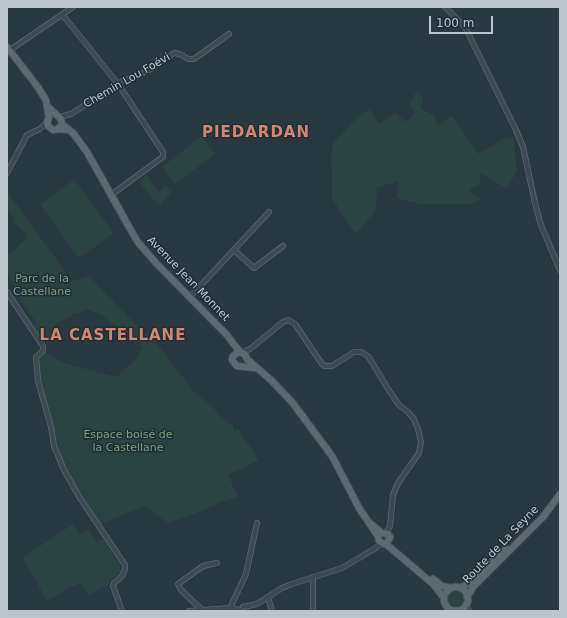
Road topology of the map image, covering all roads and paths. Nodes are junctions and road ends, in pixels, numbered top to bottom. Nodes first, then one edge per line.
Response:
1 (73, 7) edge
2 (445, 7) edge
3 (61, 15) junction
4 (229, 34) dead end
5 (8, 48) edge
6 (118, 84) junction
7 (48, 107) junction
8 (60, 120) junction
9 (48, 123) junction
10 (7, 173) edge
11 (111, 195) junction
12 (269, 212) dead end
13 (283, 246) dead end
14 (234, 250) junction
15 (560, 270) edge
16 (7, 292) edge
17 (190, 296) junction
18 (250, 350) junction
19 (239, 352) junction
20 (247, 358) junction
21 (242, 366) junction
22 (256, 368) junction
23 (560, 494) edge
24 (550, 507) junction
25 (257, 522) dead end
26 (382, 534) junction
27 (385, 542) junction
28 (217, 563) dead end
29 (314, 577) junction
30 (451, 588) junction
31 (460, 588) junction
32 (268, 597) junction
33 (467, 597) junction
34 (444, 598) junction
35 (466, 604) junction
36 (231, 608) junction
37 (446, 609) edge
38 (202, 610) edge
39 (243, 610) edge
40 (122, 611) edge
41 (190, 611) edge
42 (193, 611) edge
43 (272, 611) edge
44 (313, 611) edge
45 (454, 611) edge
46 (458, 611) edge
47 (469, 611) edge

1 - 3 street
2 - 15 street
3 - 5 street
3 - 6 street
4 - 6 street, Chemin Lou Foévi
5 - 7 main road
6 - 8 street, Chemin Lou Foévi
6 - 11 street
7 - 8 main road
7 - 9 main road
8 - 9 main road
8 - 9 main road, Avenue Jean Monnet
8 - 11 main road, Avenue Jean Monnet
9 - 10 street
11 - 17 main road, Avenue Jean Monnet
12 - 14 street
13 - 14 street
14 - 17 street
16 - 40 street
17 - 19 main road, Avenue Jean Monnet
18 - 19 street
18 - 20 street
18 - 26 street
19 - 20 main road
19 - 21 main road
20 - 21 main road
20 - 22 main road
21 - 22 main road
22 - 26 main road
23 - 24 main road, Route de La Seyne
24 - 31 main road, Route de La Seyne
24 - 33 main road, Route de La Seyne
25 - 36 street
26 - 27 main road
26 - 27 main road
27 - 29 street
27 - 30 main road
27 - 34 main road
28 - 38 street
29 - 32 street
29 - 44 street
30 - 31 main road
30 - 34 main road
31 - 33 main road
32 - 39 street
32 - 43 street
33 - 35 main road
34 - 37 main road
35 - 46 main road
35 - 47 street
36 - 38 street
36 - 39 street
37 - 45 main road
38 - 42 street
41 - 42 street
45 - 46 main road

